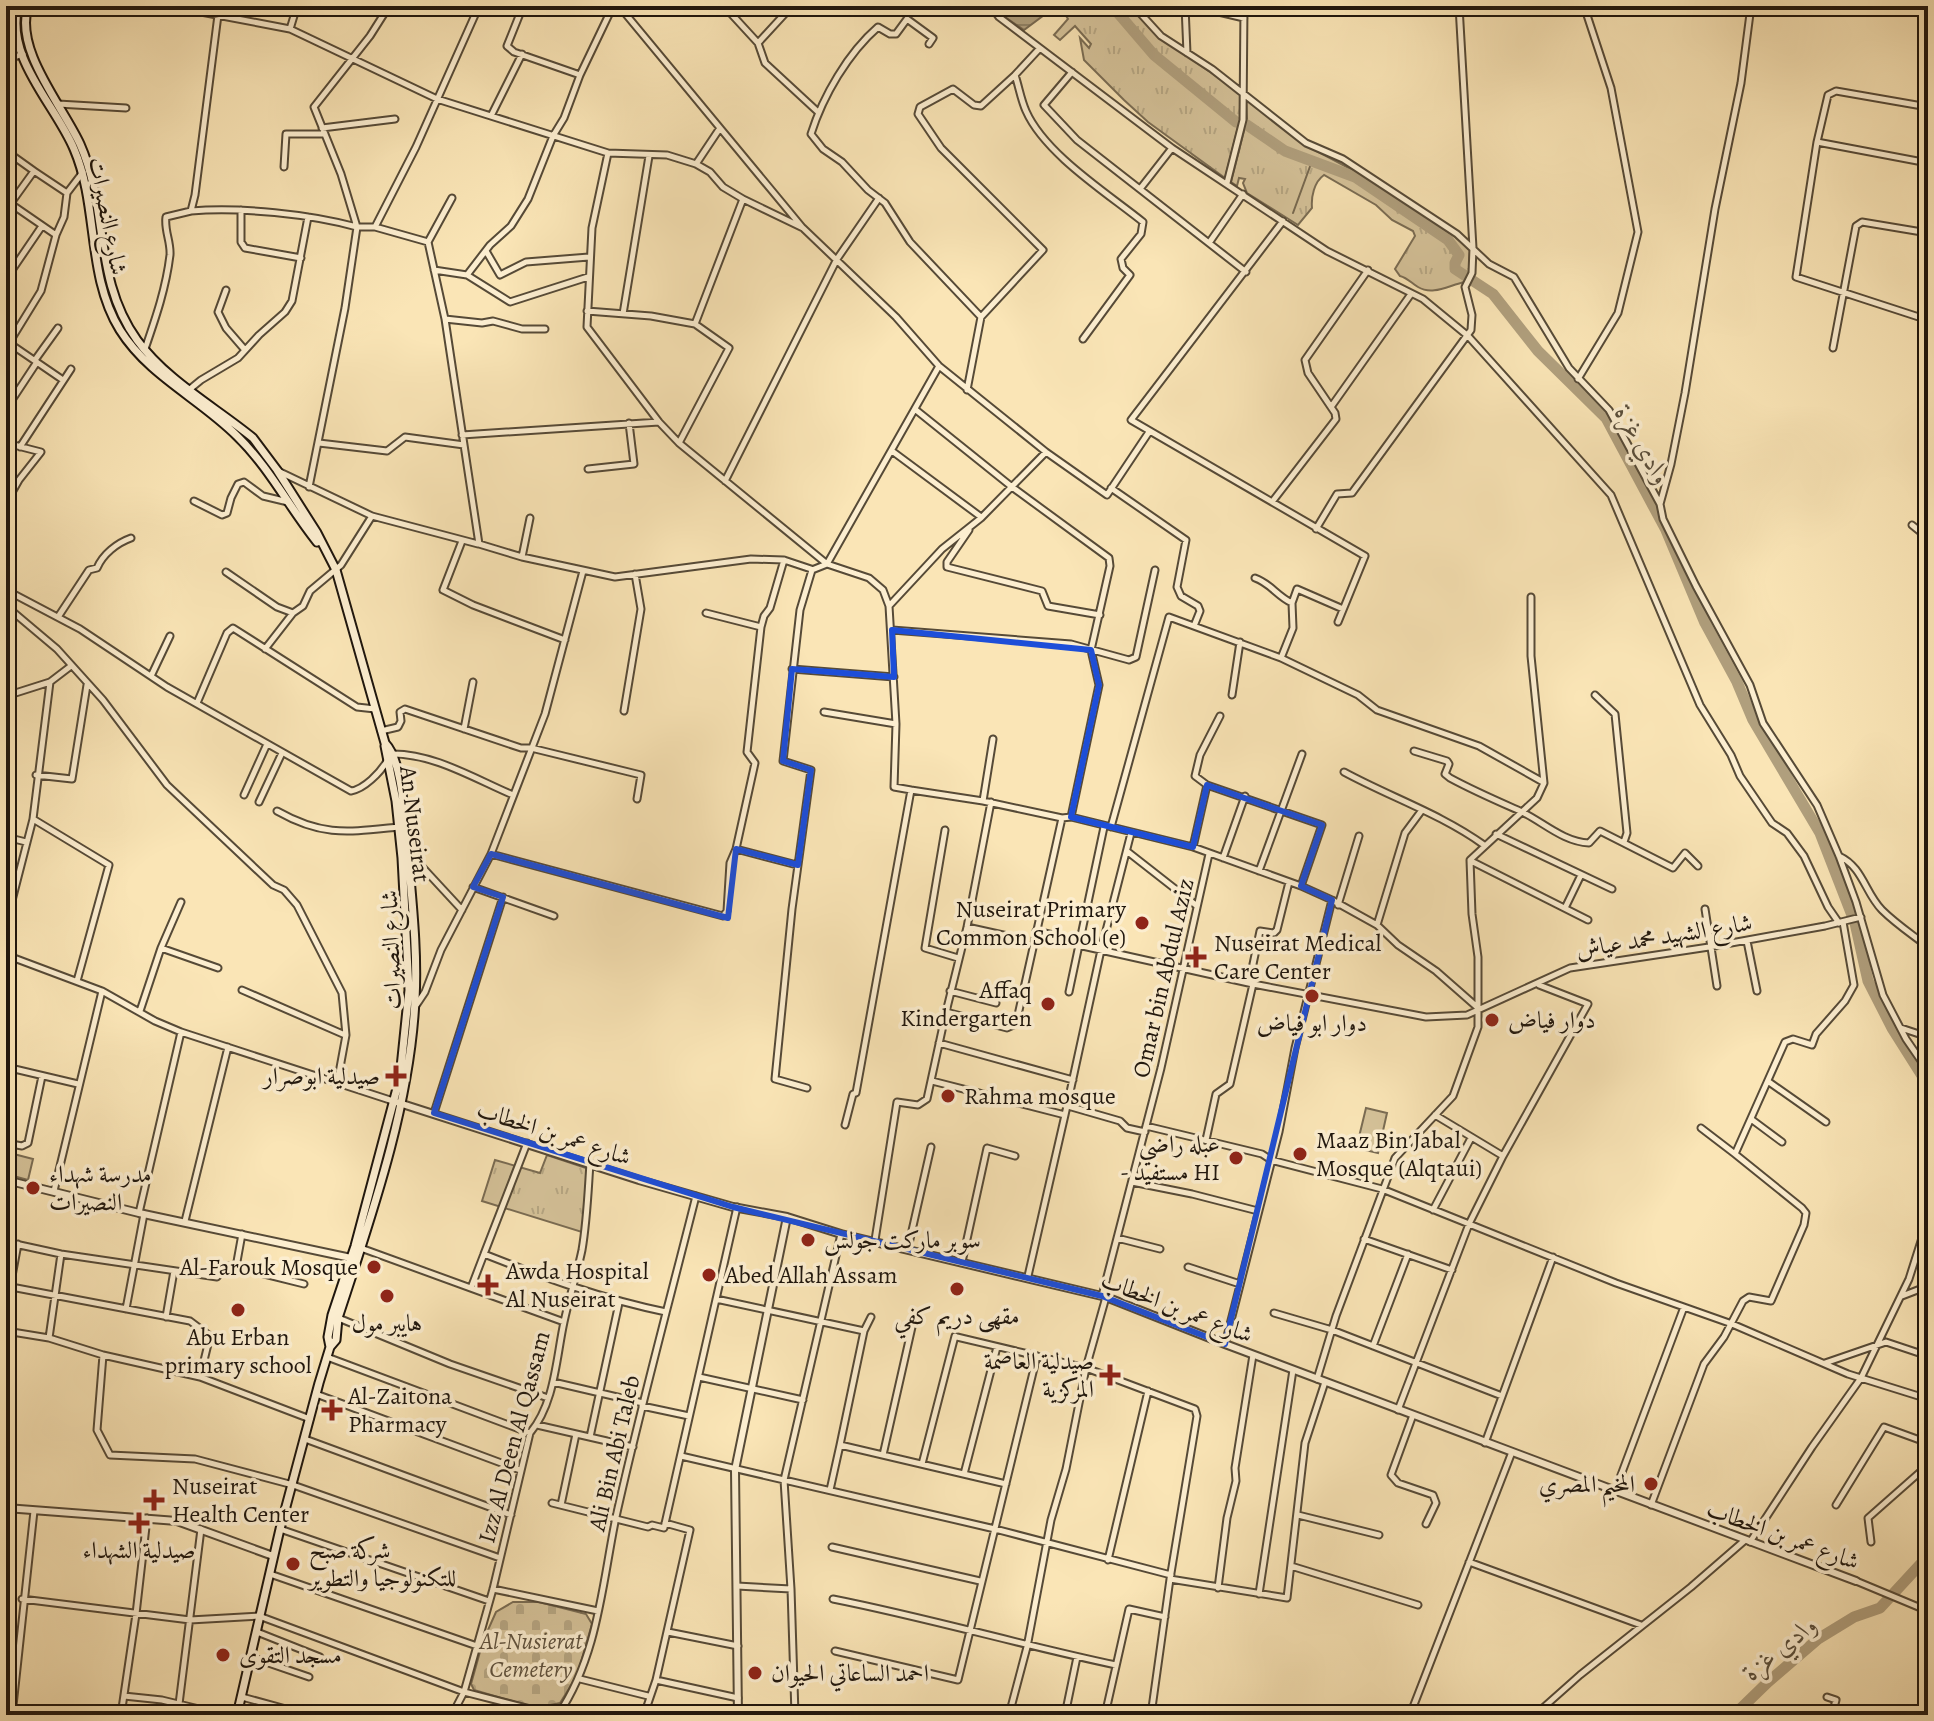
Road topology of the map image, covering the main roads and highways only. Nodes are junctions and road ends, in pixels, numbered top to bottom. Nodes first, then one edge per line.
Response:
1 (18, 6) edge
2 (28, 6) edge
3 (327, 553) junction
4 (385, 743) joint
5 (388, 756) junction
6 (405, 857) junction
7 (398, 1103) junction
8 (358, 1247) junction
9 (335, 1316) junction
10 (239, 1713) edge

1 - 3 main road, شارع النصيرات
2 - 3 main road, شارع النصيرات
3 - 4 main road, شارع النصيرات
4 - 5 main road, An Nuseirat
5 - 6 main road, An Nuseirat
5 - 6 main road, شارع النصيرات
6 - 7 main road, An Nuseirat
6 - 7 main road, شارع النصيرات
7 - 8 main road, شارع النصيرات
8 - 9 main road, شارع النصيرات
8 - 9 main road, شارع النصيرات
9 - 10 main road, شارع النصيرات

